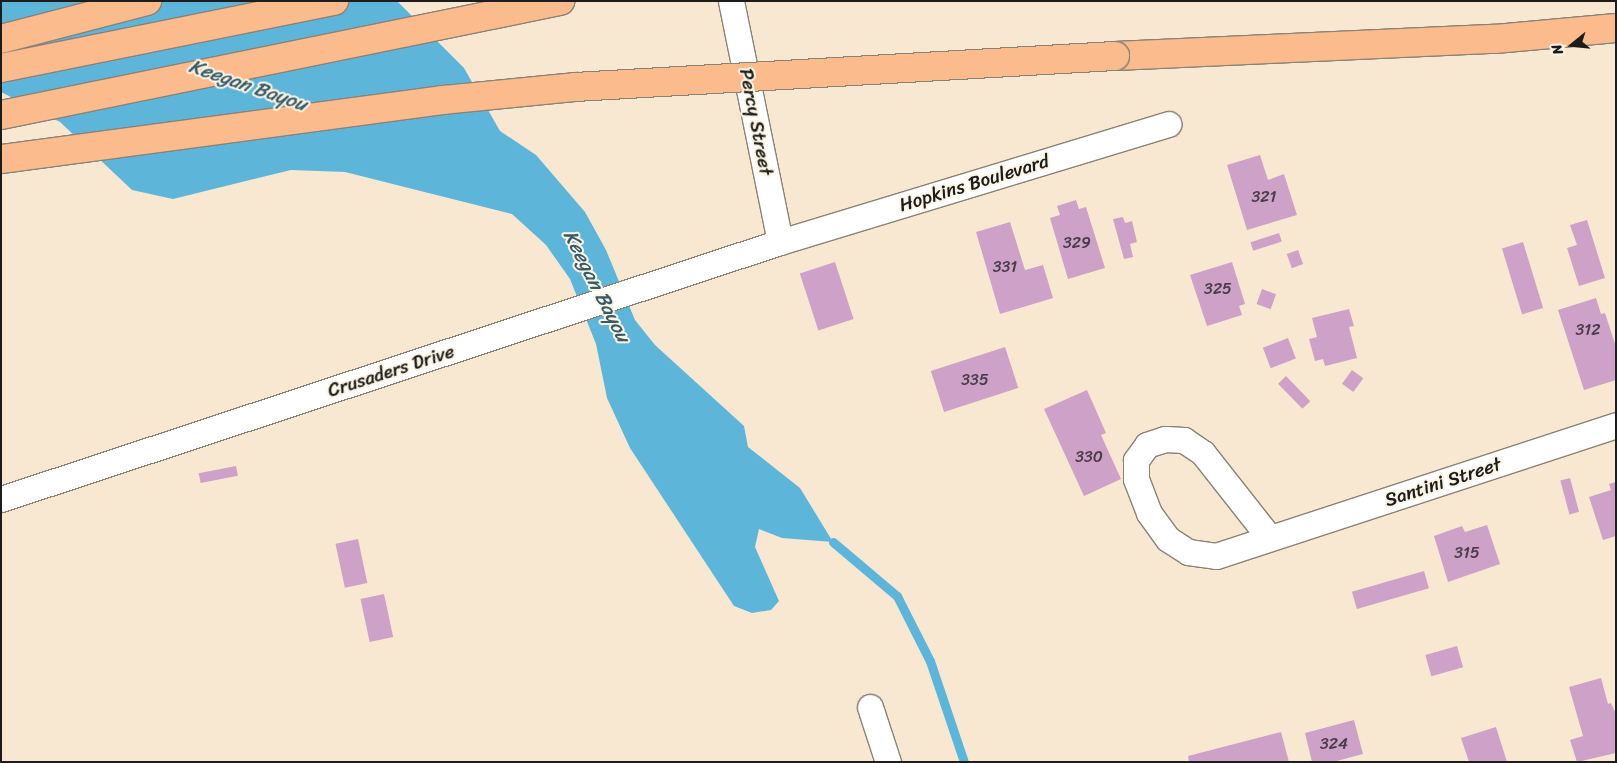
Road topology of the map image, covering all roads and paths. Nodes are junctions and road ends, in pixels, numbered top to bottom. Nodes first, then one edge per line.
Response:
1 (147, 1) edge
2 (334, 1) edge
3 (560, 1) edge
4 (731, 1) edge
5 (1616, 28) edge
6 (1, 39) edge
7 (1, 68) edge
8 (1, 115) edge
9 (1168, 124) dead end
10 (1, 159) edge
11 (780, 242) junction
12 (1616, 425) edge
13 (1, 499) edge
14 (1269, 537) junction
15 (870, 707) dead end
16 (888, 762) edge

1 - 6 highway
2 - 7 highway
3 - 8 highway
4 - 11 street, Percy Street
5 - 10 highway, bridge
9 - 11 street, Hopkins Boulevard
11 - 13 street, Crusaders Drive
12 - 14 street, Santini Street
14 - 14 street, Santini Street
15 - 16 street

